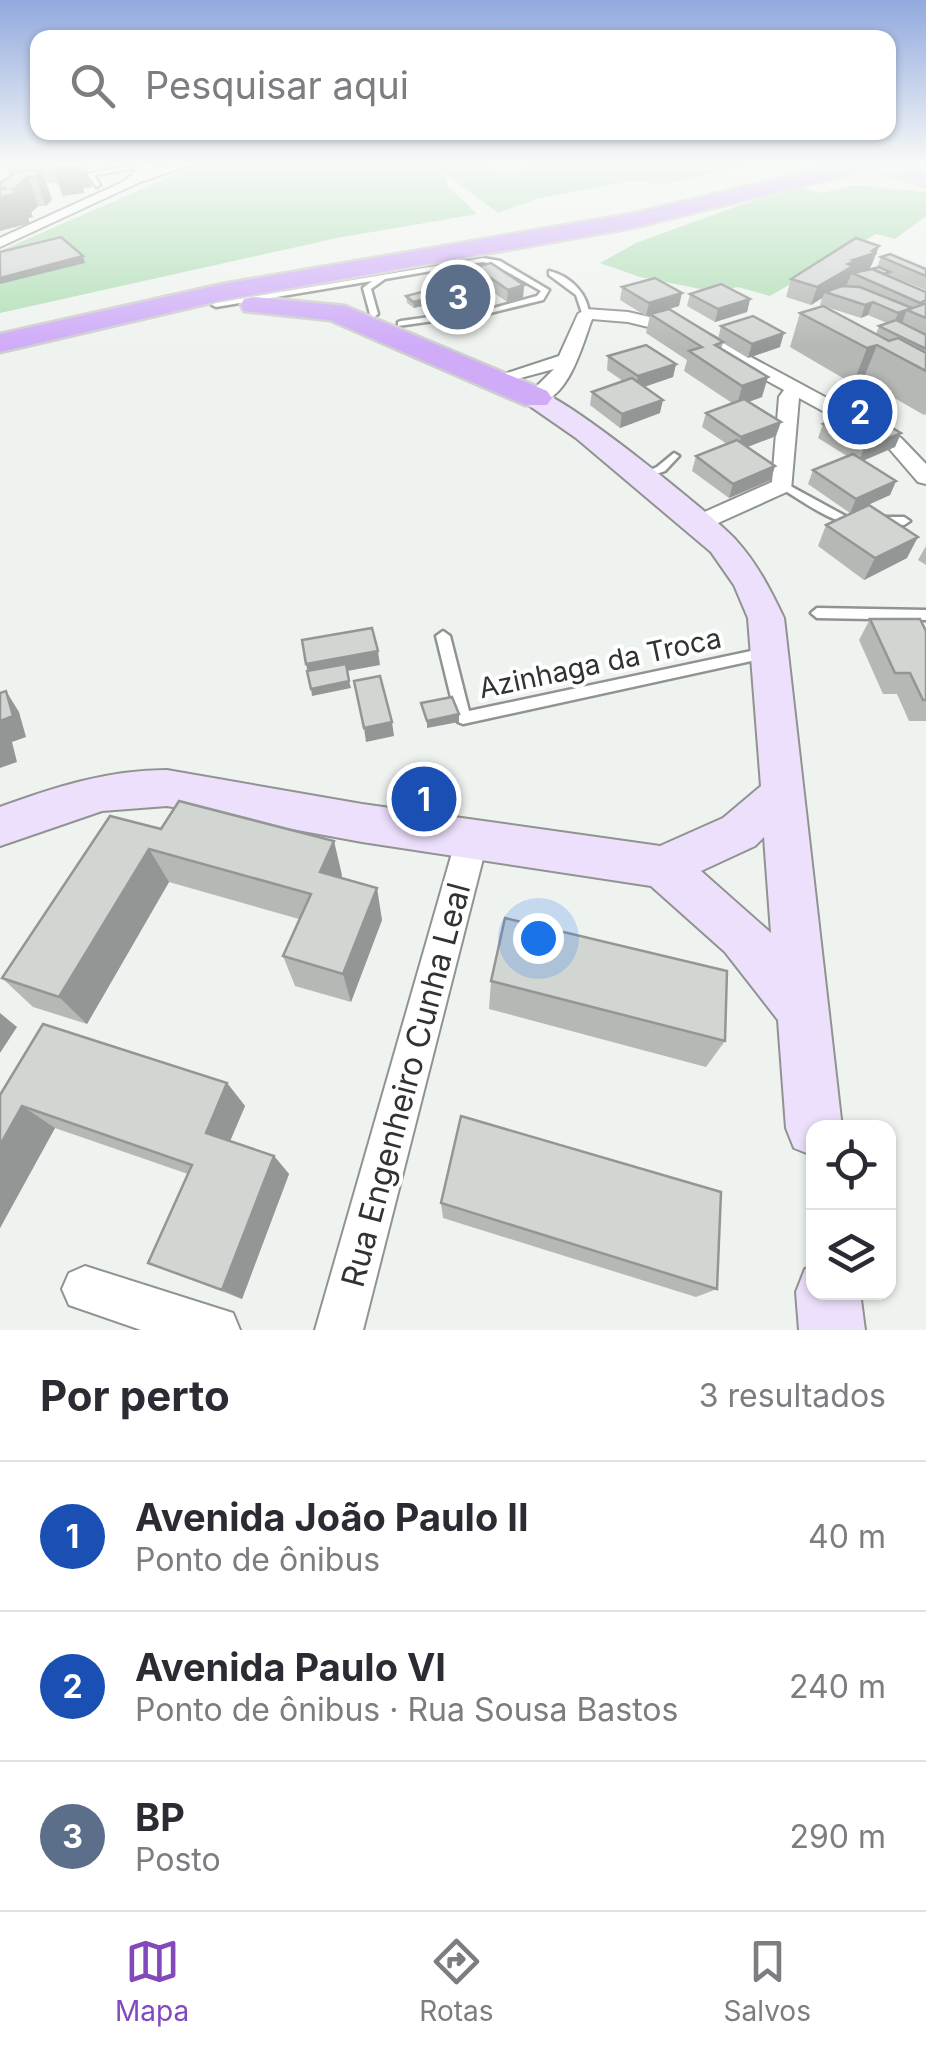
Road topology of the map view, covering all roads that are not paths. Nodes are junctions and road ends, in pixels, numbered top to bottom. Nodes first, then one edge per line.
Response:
1 (41, 224) edge
2 (609, 224) edge
3 (385, 238) dead end
4 (0, 243) edge
5 (466, 250) junction
6 (507, 269) junction
7 (552, 273) dead end
8 (387, 275) junction
9 (358, 279) junction
10 (216, 305) junction
11 (586, 314) junction
12 (440, 318) junction
13 (388, 319) junction
14 (0, 326) edge
15 (54, 331) junction
16 (0, 343) edge
17 (567, 360) junction
18 (513, 374) junction
19 (796, 388) junction
20 (536, 398) junction
21 (674, 456) dead end
22 (641, 476) junction
23 (926, 477) edge
24 (784, 484) junction
25 (904, 521) dead end
26 (699, 524) junction
27 (817, 613) dead end
28 (926, 614) edge
29 (442, 636) dead end
30 (771, 652) junction
31 (784, 791) junction
32 (0, 827) edge
33 (472, 839) junction
34 (662, 867) junction
35 (804, 1012) junction
36 (812, 1120) edge
37 (85, 1289) dead end
38 (829, 1300) edge
39 (216, 1330) edge
40 (339, 1330) edge
41 (832, 1330) edge

1 - 4 street
2 - 5 highway
3 - 14 highway
5 - 9 highway
5 - 15 highway
6 - 8 lane
6 - 12 lane
6 - 12 lane
7 - 11 lane
8 - 9 lane
8 - 13 lane
9 - 10 lane
9 - 13 highway
10 - 15 highway
10 - 20 highway
11 - 17 street
11 - 19 street
12 - 13 lane
13 - 18 highway
15 - 16 highway
17 - 18 street
17 - 20 street
18 - 20 highway
19 - 23 street
19 - 24 street
20 - 22 main road
21 - 22 lane
22 - 26 main road
24 - 25 lane
24 - 26 street
26 - 30 main road
27 - 28 lane
29 - 30 lane, Azinhaga da Troca
30 - 31 main road
31 - 34 main road
31 - 35 main road
32 - 33 main road
33 - 34 main road
33 - 40 street, Rua Engenheiro Cunha Leal
34 - 35 main road
35 - 36 main road
37 - 39 street
38 - 41 main road

